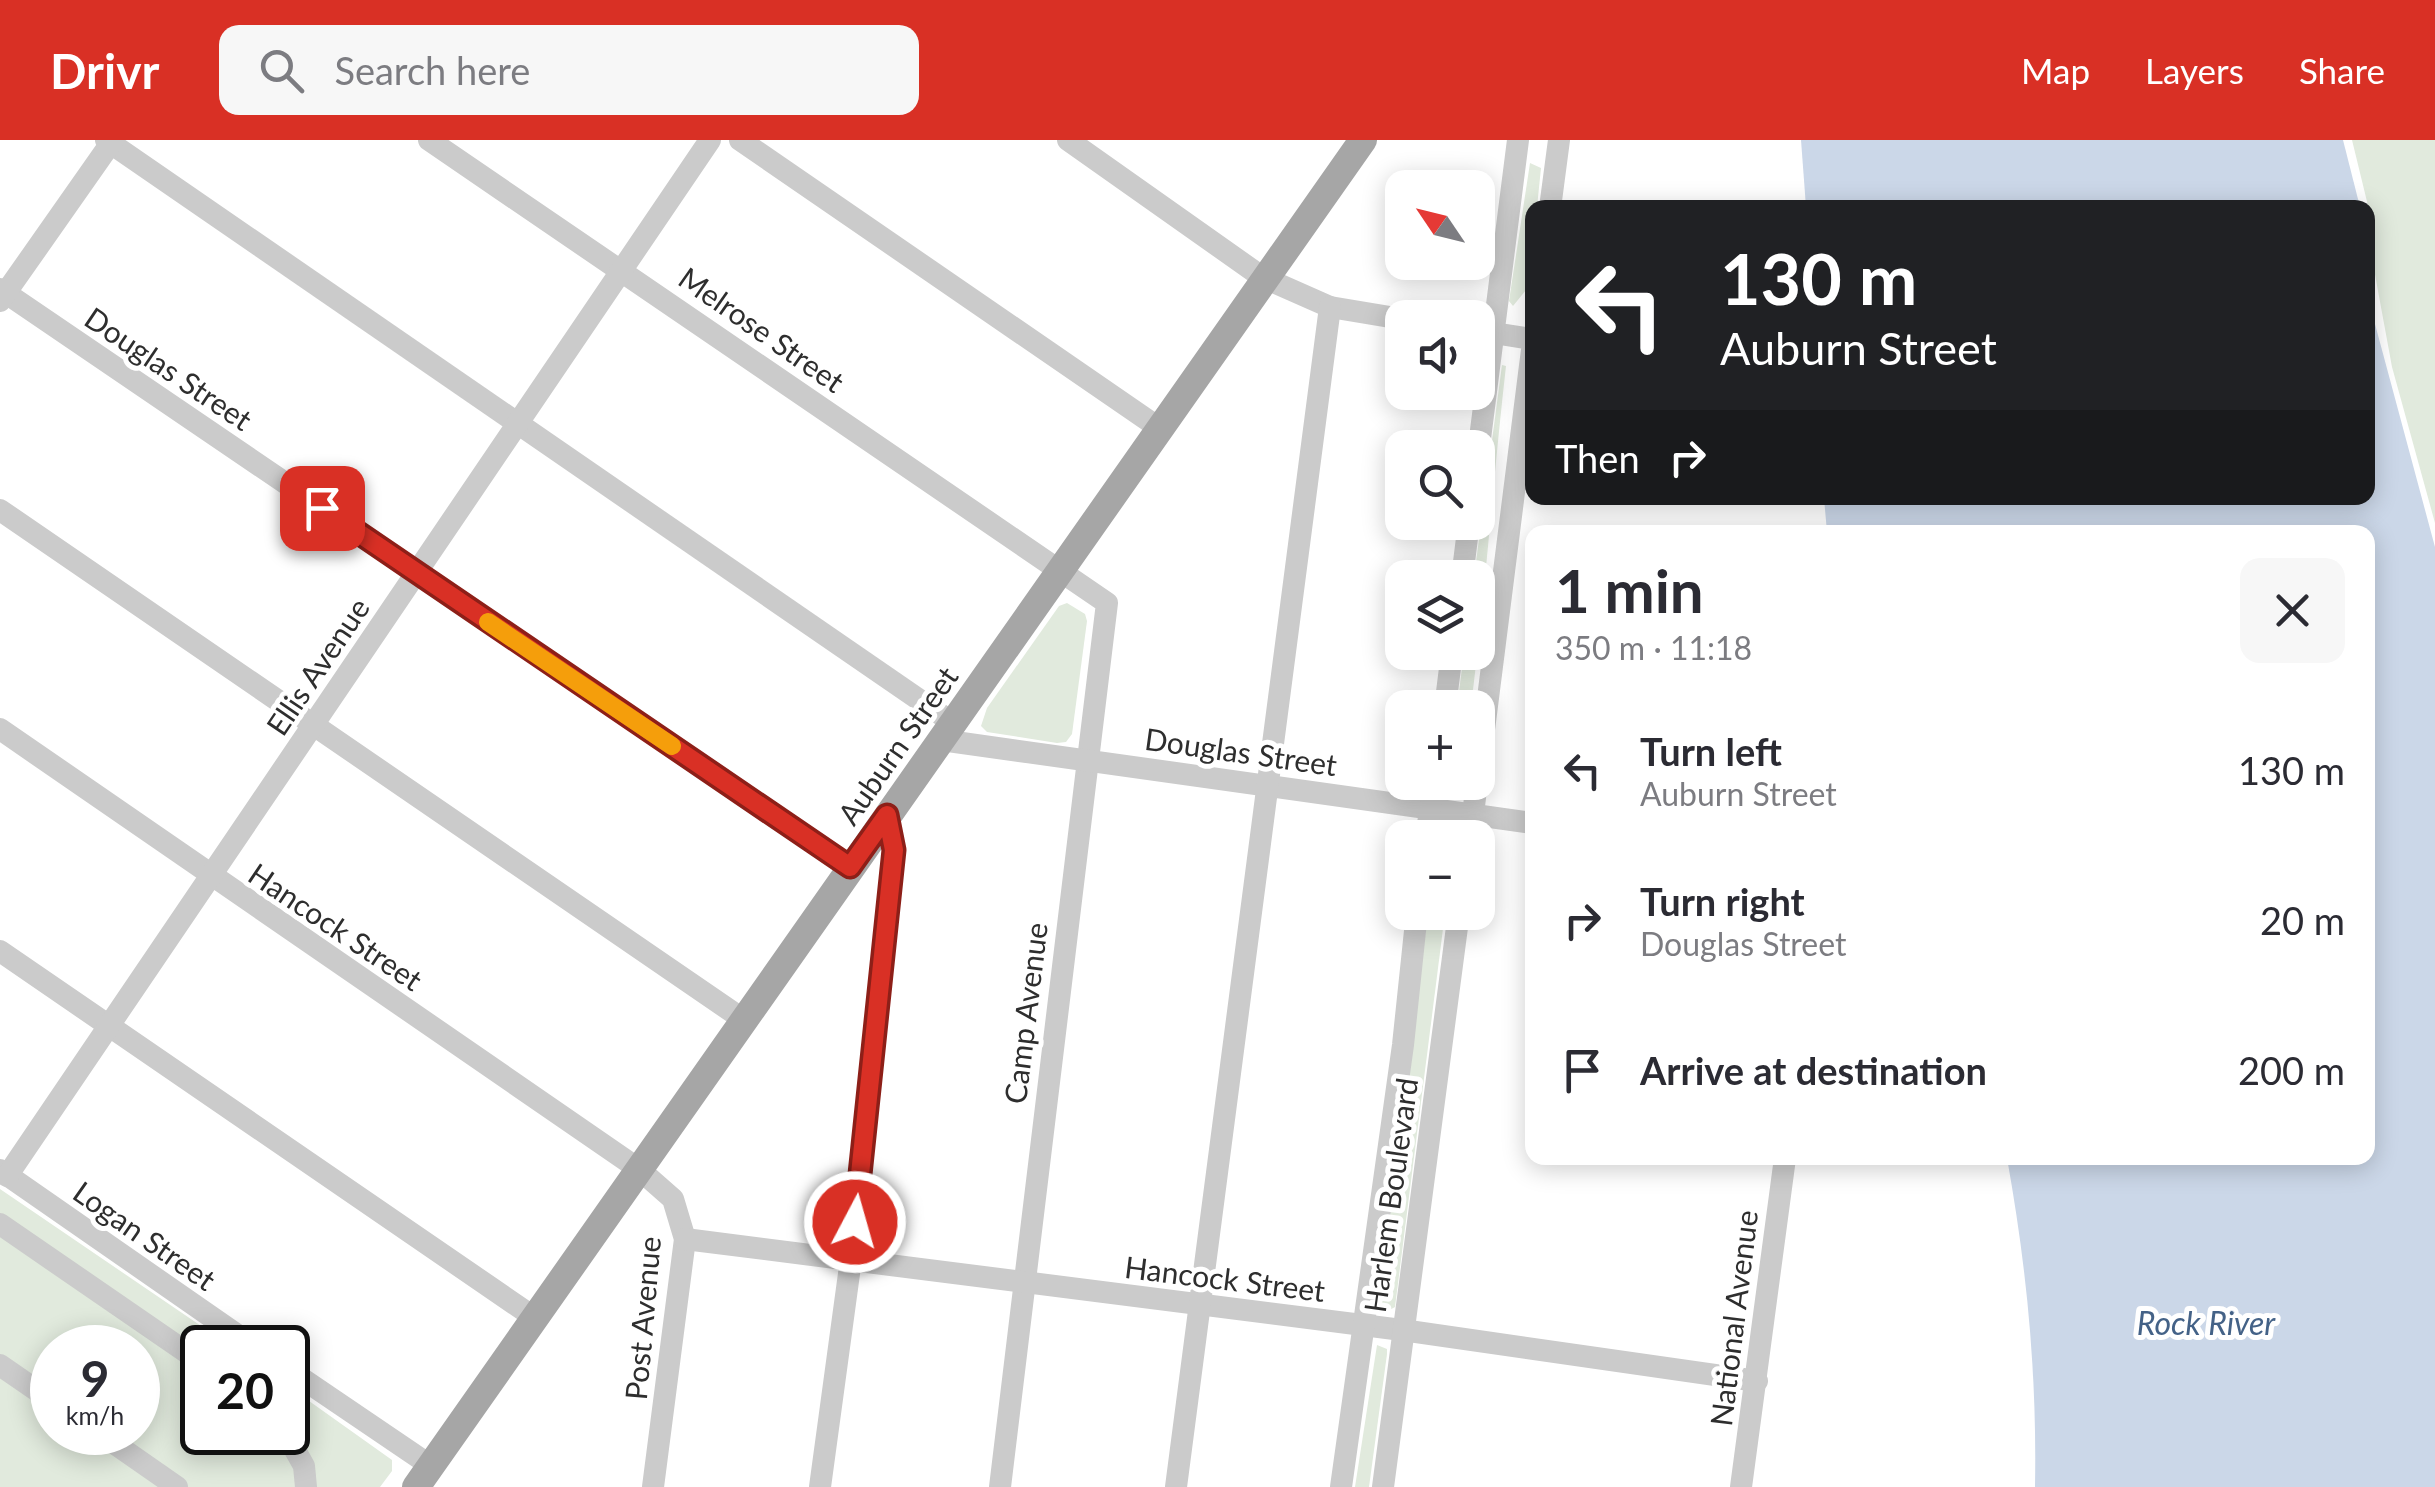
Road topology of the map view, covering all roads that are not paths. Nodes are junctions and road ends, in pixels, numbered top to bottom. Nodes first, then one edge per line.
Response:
1 (429, 140) edge
2 (710, 140) edge
3 (740, 140) edge
4 (1068, 140) edge
5 (1363, 140) edge
6 (110, 141) edge
7 (1518, 145) edge
8 (1558, 148) edge
9 (1551, 200) edge
10 (622, 270) junction
11 (1262, 277) junction
12 (2, 294) edge
13 (1490, 300) edge
14 (1330, 307) junction
15 (1385, 315) edge
16 (1495, 333) edge
17 (1525, 338) edge
18 (1525, 405) edge
19 (519, 423) junction
20 (1159, 428) junction
21 (0, 510) edge
22 (1060, 570) junction
23 (416, 573) junction
24 (1489, 690) edge
25 (313, 726) junction
26 (0, 730) edge
27 (947, 731) junction
28 (1087, 758) junction
29 (1268, 786) junction
30 (1431, 800) edge
31 (1430, 808) junction
32 (887, 815) junction
33 (1428, 820) edge
34 (1457, 820) edge
35 (1525, 823) edge
36 (1495, 825) edge
37 (850, 867) junction
38 (211, 876) junction
39 (1414, 930) edge
40 (1457, 930) edge
41 (0, 951) edge
42 (744, 1020) junction
43 (109, 1026) junction
44 (1783, 1165) edge
45 (640, 1170) junction
46 (4, 1173) edge
47 (0, 1224) edge
48 (685, 1239) junction
49 (851, 1259) junction
50 (1022, 1282) junction
51 (1200, 1306) junction
52 (535, 1318) junction
53 (223, 1325) edge
54 (1362, 1326) junction
55 (1402, 1330) junction
56 (180, 1348) edge
57 (0, 1365) edge
58 (1757, 1381) junction
59 (30, 1386) edge
60 (310, 1386) edge
61 (131, 1455) edge
62 (298, 1455) edge
63 (423, 1476) edge
64 (176, 1487) edge
65 (306, 1487) edge
66 (653, 1487) edge
67 (820, 1487) edge
68 (1000, 1487) edge
69 (1176, 1487) edge
70 (1342, 1487) edge
71 (1383, 1487) edge
72 (1742, 1487) edge

1 - 10 street, Melrose Street
2 - 10 street, Ellis Avenue
3 - 20 street
4 - 11 street
5 - 11 main road, Auburn Street
6 - 12 street
6 - 19 street
7 - 8 street
7 - 13 street
8 - 9 street
10 - 19 street, Ellis Avenue
10 - 22 street, Melrose Street
11 - 14 street
11 - 20 main road, Auburn Street
12 - 23 street, Douglas Street
14 - 15 street
14 - 29 street
16 - 17 street
18 - 24 street
19 - 23 street, Ellis Avenue
19 - 27 street
20 - 22 main road, Auburn Street
21 - 25 street
22 - 27 main road, Auburn Street
22 - 28 street, Camp Avenue
23 - 25 street, Ellis Avenue
23 - 37 street, Douglas Street
25 - 38 street, Ellis Avenue
25 - 42 street
26 - 38 street, Hancock Street
27 - 28 street, Douglas Street
27 - 32 main road, Auburn Street
28 - 29 street, Douglas Street
28 - 50 street, Camp Avenue
29 - 31 street, Douglas Street
29 - 51 street
30 - 31 street
31 - 33 street
31 - 34 street, Douglas Street
32 - 37 main road, Auburn Street
32 - 49 street
35 - 36 street, Douglas Street
37 - 42 main road, Auburn Street
38 - 43 street, Ellis Avenue
38 - 45 street, Hancock Street
39 - 54 street, Harlem Boulevard
40 - 55 street, Harlem Boulevard
41 - 43 street
42 - 45 main road, Auburn Street
43 - 46 street, Ellis Avenue
43 - 52 street
44 - 58 street, National Avenue
45 - 48 street, Post Avenue
45 - 52 main road, Auburn Street
46 - 53 street, Logan Street
47 - 56 street
48 - 49 street, Hancock Street
48 - 66 street, Post Avenue
49 - 50 street, Hancock Street
49 - 67 street
50 - 51 street, Hancock Street
50 - 68 street, Camp Avenue
51 - 54 street, Hancock Street
51 - 69 street
52 - 63 main road, Auburn Street
54 - 55 street, Hancock Street
54 - 70 street, Harlem Boulevard
55 - 58 street, Hancock Street
55 - 71 street, Harlem Boulevard
57 - 59 street
58 - 72 street, National Avenue
60 - 63 street
61 - 64 street
62 - 65 street

